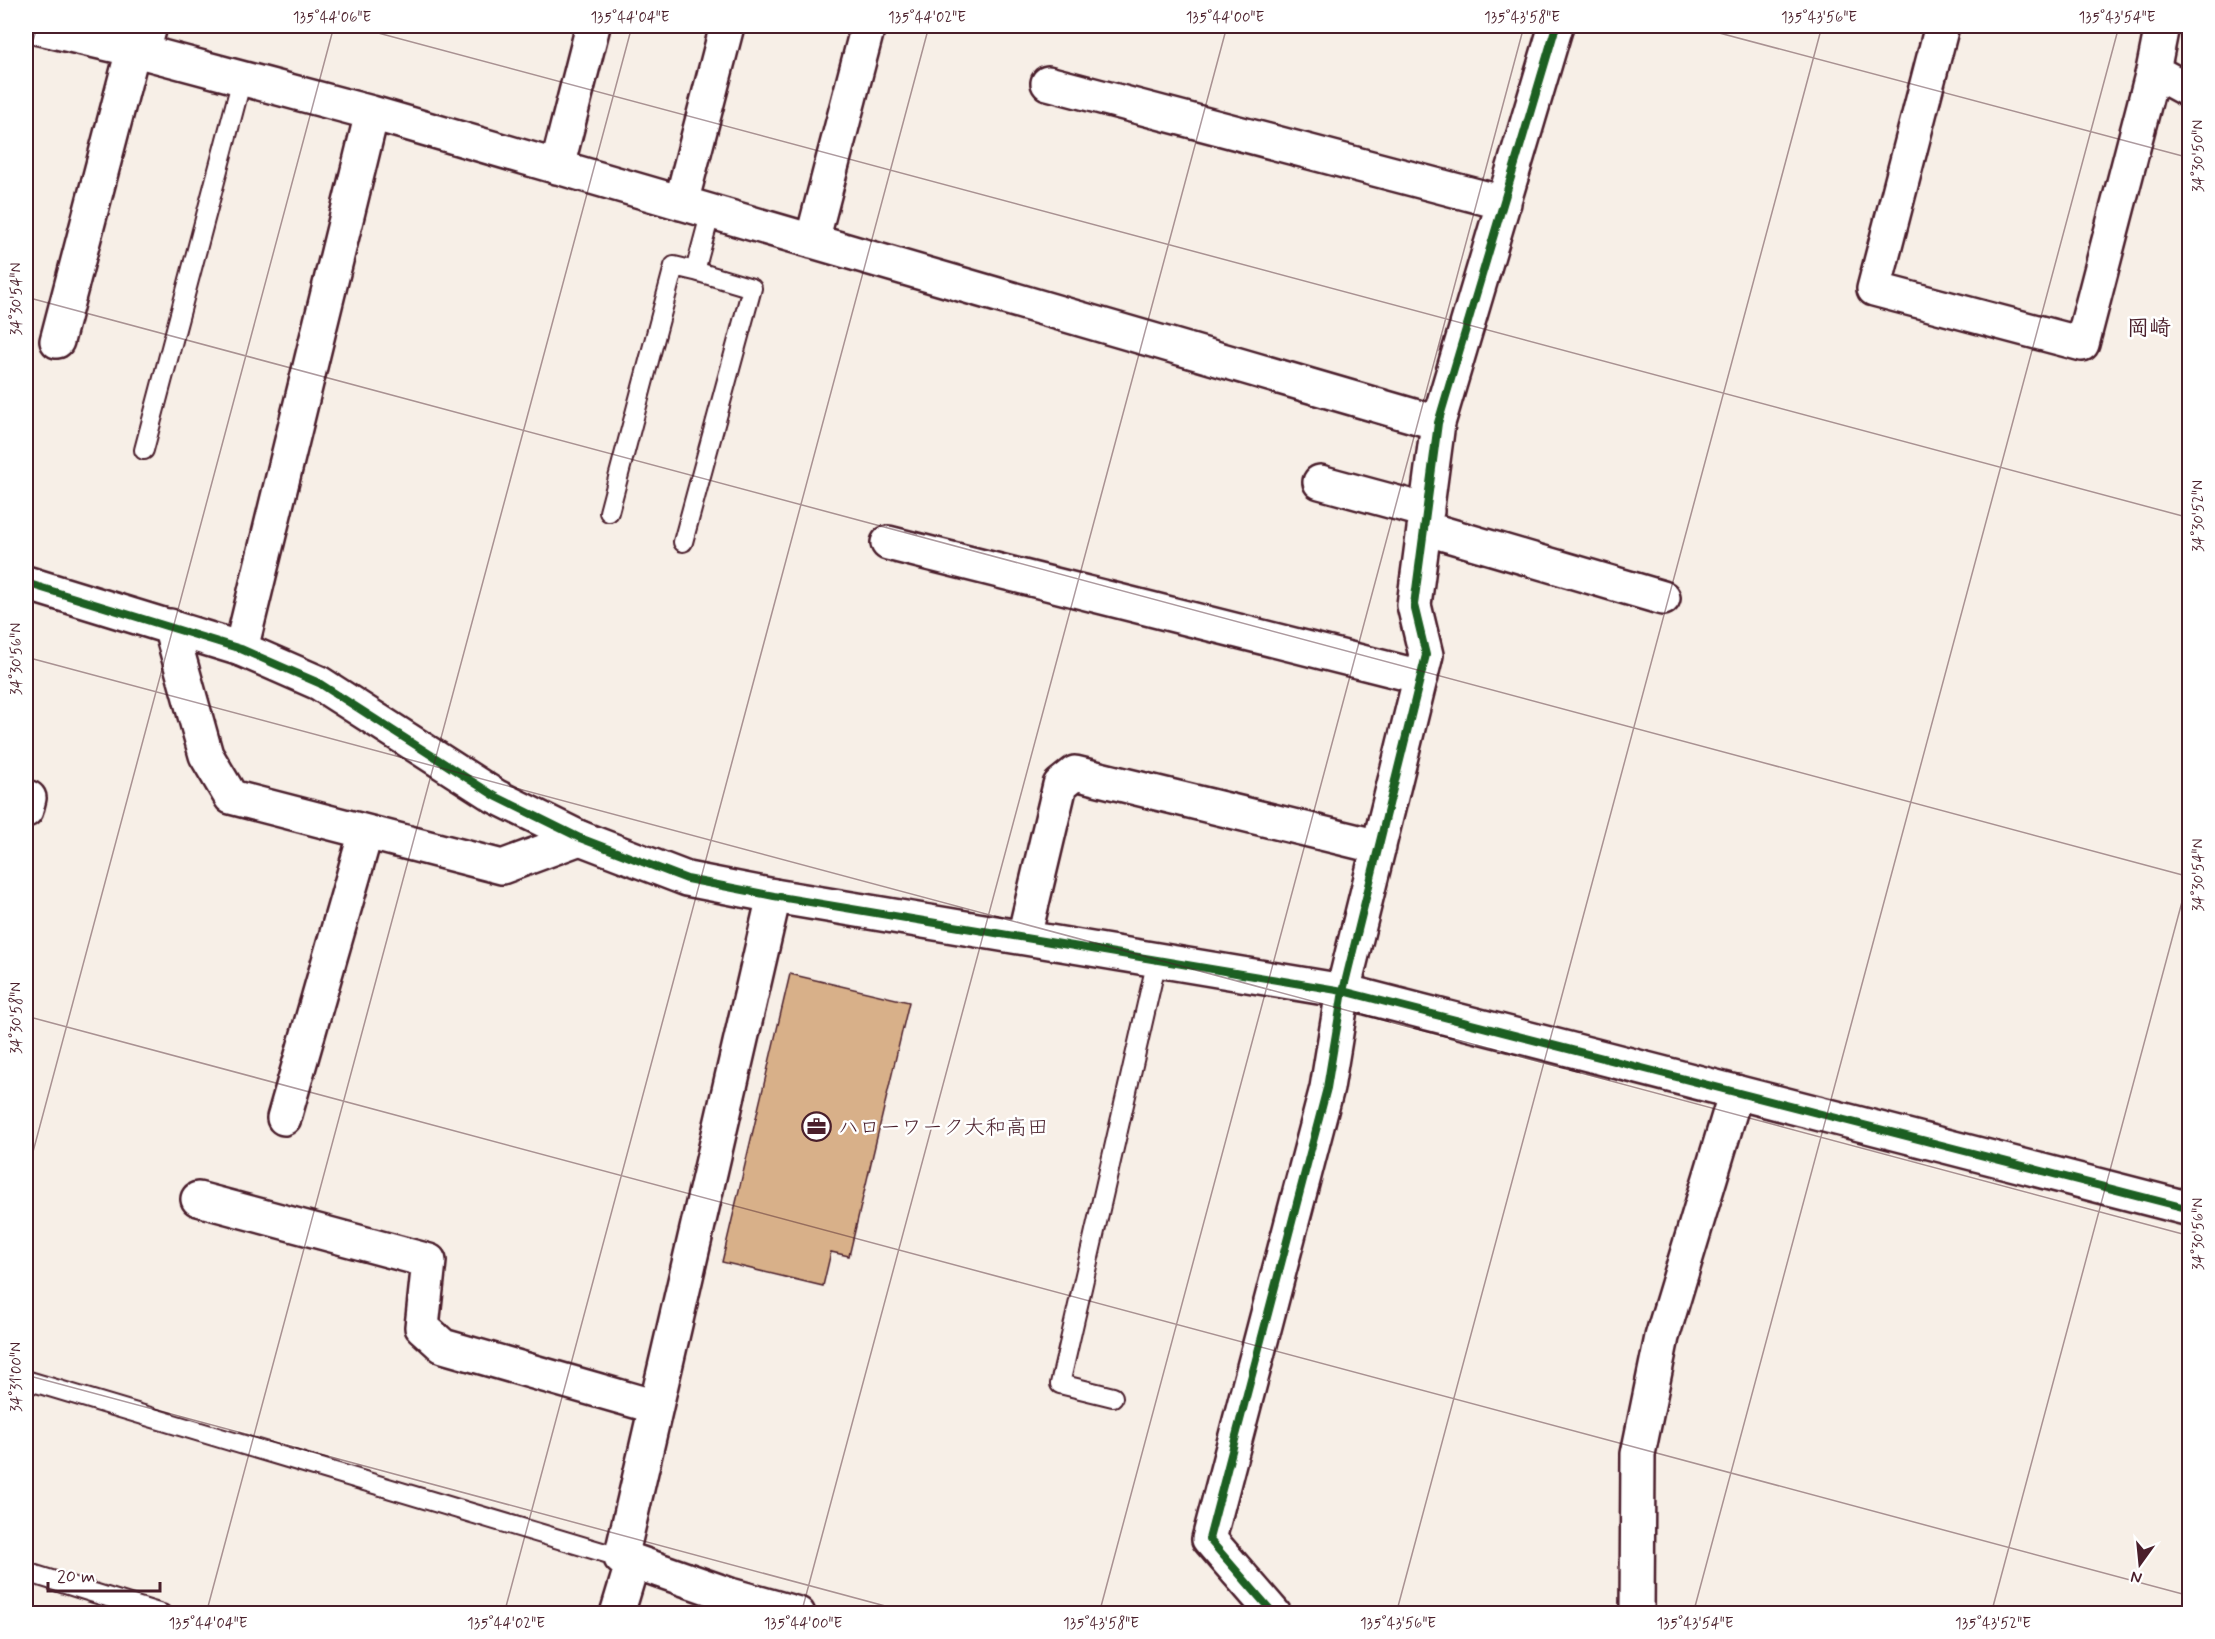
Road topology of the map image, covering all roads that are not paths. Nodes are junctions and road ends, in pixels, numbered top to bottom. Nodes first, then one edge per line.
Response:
1 (31, 26) edge
2 (593, 26) edge
3 (727, 26) edge
4 (868, 26) edge
5 (1556, 26) edge
6 (1942, 26) edge
7 (2162, 26) edge
8 (142, 42) edge
9 (2153, 70) junction
10 (242, 79) junction
11 (1048, 83) dead end
12 (2190, 91) edge
13 (372, 113) junction
14 (557, 167) junction
15 (1504, 203) junction
16 (696, 207) junction
17 (812, 241) junction
18 (695, 271) junction
19 (57, 341) dead end
20 (1438, 423) junction
21 (144, 450) dead end
22 (1320, 482) dead end
23 (609, 512) dead end
24 (1425, 520) junction
25 (683, 542) dead end
26 (888, 543) dead end
27 (26, 583) edge
28 (1663, 598) dead end
29 (170, 626) junction
30 (241, 649) junction
31 (1421, 677) junction
32 (26, 797) edge
33 (26, 810) edge
34 (366, 832) junction
35 (580, 838) junction
36 (1379, 847) junction
37 (774, 896) junction
38 (1024, 937) junction
39 (1157, 960) junction
40 (1343, 991) junction
41 (1736, 1092) junction
42 (284, 1118) dead end
43 (198, 1199) dead end
44 (2190, 1209) edge
45 (26, 1380) edge
46 (1113, 1397) dead end
47 (656, 1407) junction
48 (627, 1559) junction
49 (26, 1572) edge
50 (162, 1614) edge
51 (617, 1614) edge
52 (798, 1614) edge
53 (1274, 1614) edge
54 (1636, 1614) edge

1 - 8 street
2 - 14 street
3 - 16 street
4 - 17 street
5 - 15 street
6 - 9 street
7 - 9 street
8 - 10 street
8 - 19 street
9 - 12 street
10 - 13 street
10 - 21 lane
11 - 15 street
13 - 14 street
13 - 30 street
14 - 16 street
15 - 20 street
16 - 17 street
16 - 18 lane
17 - 20 street
18 - 23 lane
18 - 25 lane
20 - 24 street
22 - 24 street
24 - 28 street
24 - 31 street
26 - 31 street
27 - 29 street
29 - 30 street
29 - 34 street
30 - 35 street
31 - 36 street
32 - 33 street
34 - 35 street
34 - 42 street
35 - 37 street
36 - 38 street
36 - 40 street
37 - 38 street
37 - 47 street
38 - 39 street
39 - 40 street
39 - 46 lane
40 - 41 street
40 - 53 street
41 - 44 street
41 - 54 street
43 - 47 street
45 - 48 lane
47 - 48 street
48 - 51 street
48 - 52 street
49 - 50 lane

